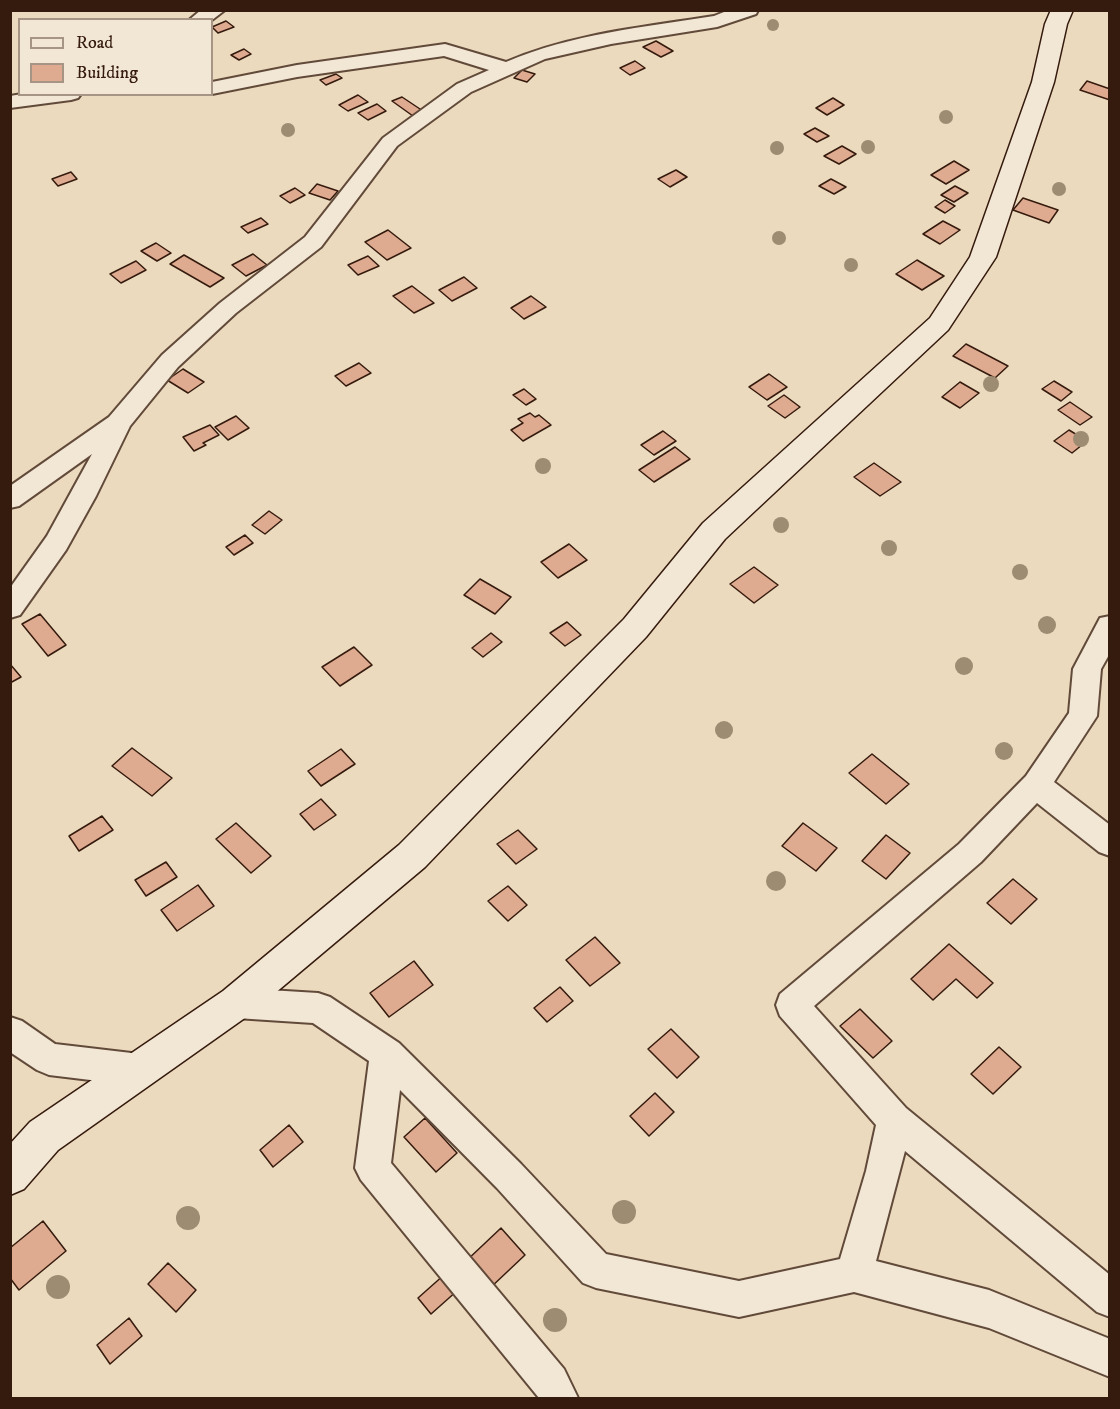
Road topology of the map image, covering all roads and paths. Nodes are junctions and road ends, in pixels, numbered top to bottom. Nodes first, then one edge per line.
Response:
1 (216, 10) edge
2 (749, 10) edge
3 (1062, 10) edge
4 (202, 18) edge
5 (508, 69) junction
6 (213, 88) edge
7 (56, 96) edge
8 (10, 102) edge
9 (118, 423) junction
10 (10, 499) edge
11 (10, 608) edge
12 (1110, 626) edge
13 (1036, 784) junction
14 (1110, 843) edge
15 (236, 1003) junction
16 (10, 1032) edge
17 (387, 1054) junction
18 (140, 1070) junction
19 (894, 1120) junction
20 (10, 1175) edge
21 (854, 1274) junction
22 (1110, 1299) edge
23 (1110, 1358) edge
24 (559, 1398) edge

1 - 4 street
2 - 5 street
3 - 15 street
5 - 6 street
5 - 9 street
7 - 8 street
9 - 10 street
9 - 11 street
12 - 13 street
13 - 14 street
13 - 19 street
15 - 17 street
15 - 18 street
16 - 18 street
17 - 21 street
17 - 24 street
18 - 20 street
19 - 21 street
19 - 22 street
21 - 23 street

